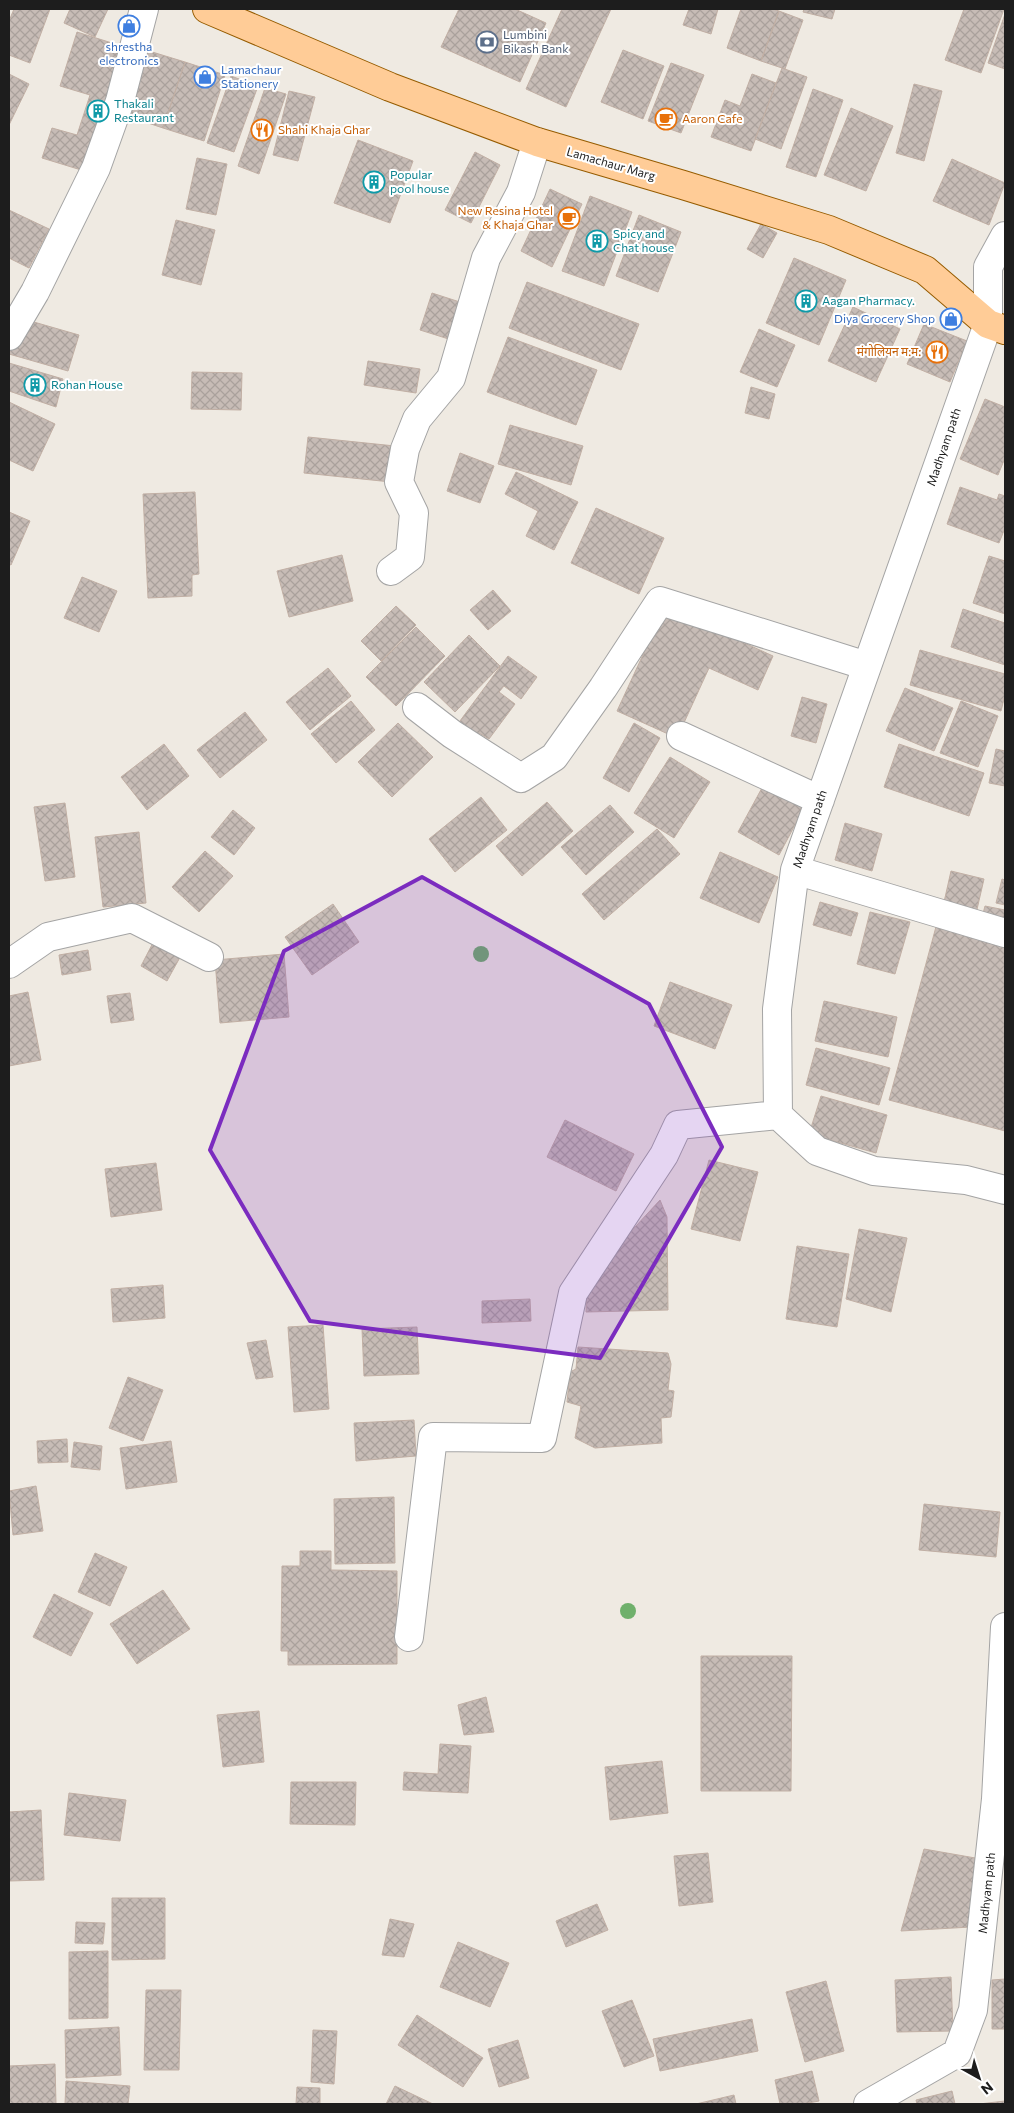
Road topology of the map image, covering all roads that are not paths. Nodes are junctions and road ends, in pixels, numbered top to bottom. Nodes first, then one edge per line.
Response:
1 (144, 9) edge
2 (206, 9) edge
3 (537, 142) junction
4 (1005, 236) edge
5 (997, 327) edge
6 (9, 336) edge
7 (391, 571) dead end
8 (867, 666) junction
9 (417, 707) dead end
10 (681, 736) dead end
11 (820, 800) junction
12 (795, 870) junction
13 (1005, 934) edge
14 (209, 957) dead end
15 (9, 964) edge
16 (778, 1115) junction
17 (1005, 1190) edge
18 (1005, 1627) edge
19 (409, 1638) dead end
20 (868, 2104) edge

1 - 6 street
2 - 3 main road, Lamachaur Marg
3 - 5 main road, Lamachaur Marg
3 - 7 street
4 - 5 street, Madhyam path
5 - 8 street, Madhyam path
8 - 9 street
8 - 11 street, Madhyam path
10 - 11 street
11 - 12 street, Madhyam path
12 - 13 street
12 - 16 street, Madhyam path
14 - 15 street
16 - 17 street
16 - 19 street
18 - 20 street, Madhyam path

